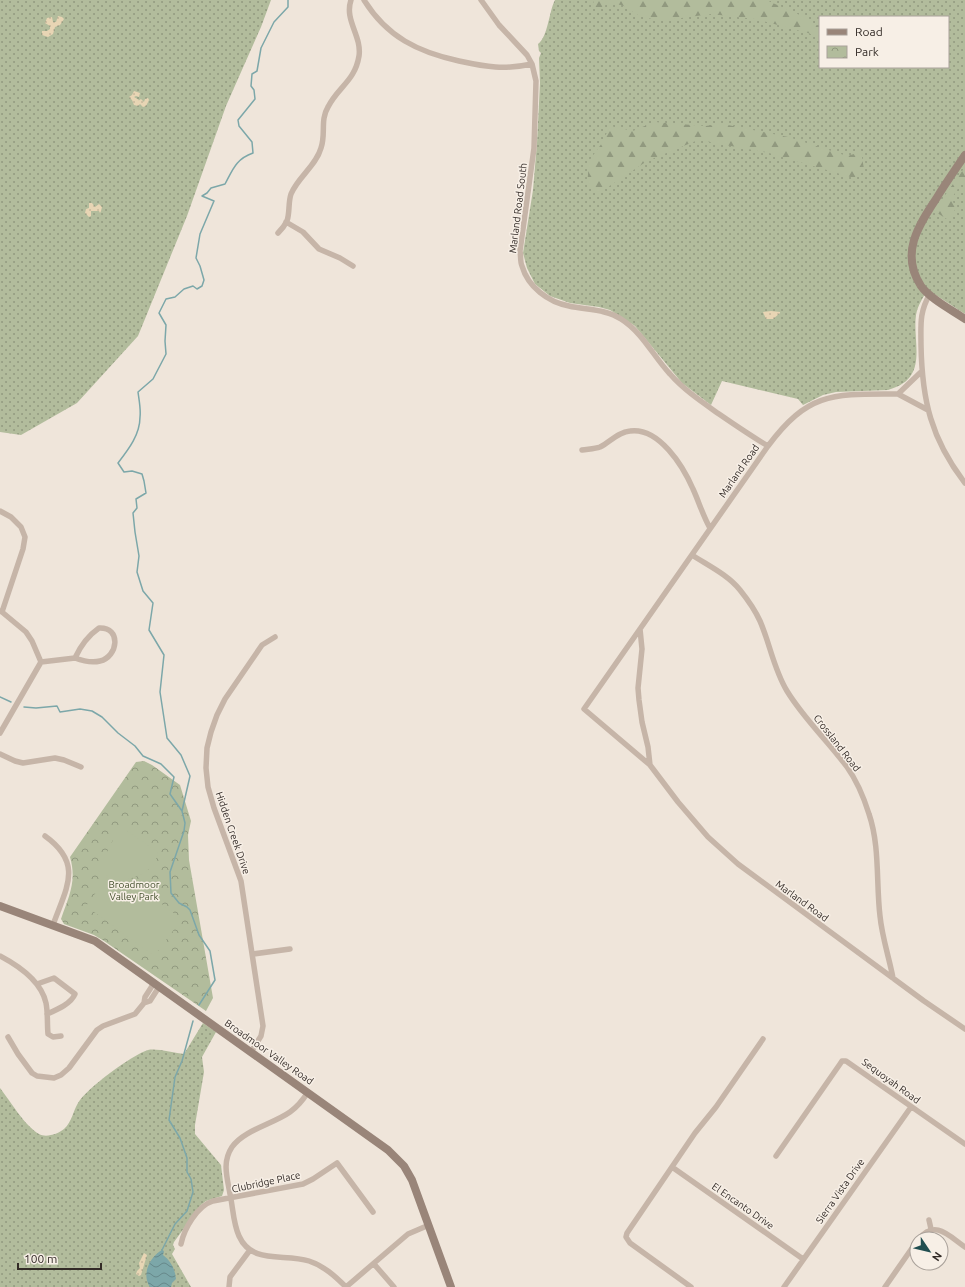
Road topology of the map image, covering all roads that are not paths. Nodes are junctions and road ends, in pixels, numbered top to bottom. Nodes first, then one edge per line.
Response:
1 (351, 0) edge
2 (364, 0) edge
3 (481, 0) edge
4 (532, 64) junction
5 (965, 155) edge
6 (286, 222) junction
7 (278, 234) dead end
8 (353, 266) dead end
9 (930, 294) junction
10 (965, 319) edge
11 (922, 371) junction
12 (898, 394) junction
13 (928, 410) junction
14 (768, 446) junction
15 (582, 450) dead end
16 (965, 483) edge
17 (0, 511) edge
18 (710, 528) junction
19 (692, 555) junction
20 (1, 612) edge
21 (640, 629) junction
22 (275, 637) dead end
23 (75, 658) junction
24 (41, 662) junction
25 (0, 733) edge
26 (0, 754) edge
27 (650, 765) junction
28 (81, 767) dead end
29 (45, 836) dead end
30 (0, 906) edge
31 (53, 925) junction
32 (290, 948) dead end
33 (253, 954) junction
34 (0, 956) edge
35 (893, 978) junction
36 (37, 984) junction
37 (157, 985) junction
38 (47, 1014) junction
39 (965, 1029) edge
40 (61, 1036) dead end
41 (8, 1038) dead end
42 (763, 1039) dead end
43 (251, 1052) junction
44 (308, 1092) junction
45 (911, 1107) junction
46 (965, 1144) edge
47 (776, 1156) dead end
48 (672, 1167) junction
49 (231, 1198) junction
50 (373, 1212) dead end
51 (929, 1220) dead end
52 (429, 1225) junction
53 (930, 1230) joint
54 (181, 1244) dead end
55 (965, 1247) edge
56 (250, 1250) junction
57 (909, 1253) edge
58 (803, 1259) junction
59 (374, 1264) junction
60 (229, 1286) edge
61 (346, 1287) edge
62 (394, 1287) edge
63 (451, 1287) edge
64 (691, 1287) edge
65 (784, 1287) edge
66 (885, 1287) edge

1 - 6 street
2 - 4 street
3 - 4 street, Marland Road South
4 - 14 street, Marland Road South
5 - 9 street
6 - 7 street
6 - 8 street
9 - 10 street
9 - 11 street
11 - 12 street
11 - 13 street
12 - 13 street
12 - 14 street, Marland Road
13 - 16 street
14 - 18 street, Marland Road
15 - 18 street
17 - 20 street
18 - 19 street, Marland Road
19 - 21 street, Marland Road
19 - 35 street, Crossland Road
20 - 24 street
21 - 27 street
21 - 27 street, Marland Road
22 - 33 street, Hidden Creek Drive
23 - 23 street
23 - 24 street
24 - 25 street
26 - 28 street
27 - 35 street, Marland Road
29 - 31 street
30 - 31 street, Broadmoor Valley Road
31 - 37 street, Broadmoor Valley Road
32 - 33 street
33 - 43 street, Hidden Creek Drive
34 - 36 street
35 - 39 street, Marland Road
36 - 38 street
36 - 38 street
37 - 41 street
37 - 43 street, Broadmoor Valley Road
38 - 40 street
42 - 48 street
43 - 44 street, Broadmoor Valley Road
44 - 49 street
44 - 52 street, Broadmoor Valley Road
45 - 46 street, Sequoyah Road
45 - 47 street, Sequoyah Road
45 - 58 street, Sierra Vista Drive
48 - 58 street, El Encanto Drive
48 - 64 street
49 - 50 street, Clubridge Place
49 - 54 street, Clubridge Place
49 - 56 street
51 - 53 street
52 - 59 street
52 - 63 street, Broadmoor Valley Road
53 - 55 street
56 - 60 street
56 - 61 street
57 - 66 street
58 - 65 street, Sierra Vista Drive
59 - 61 street
59 - 62 street

